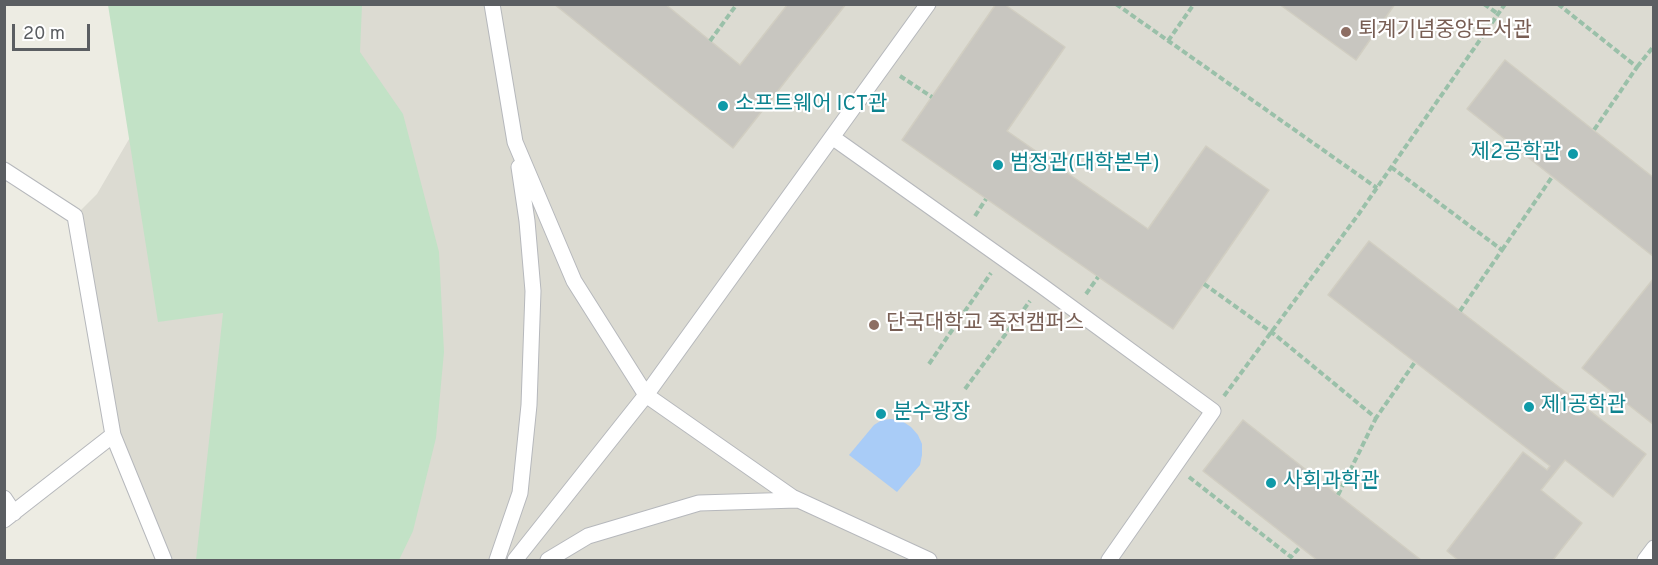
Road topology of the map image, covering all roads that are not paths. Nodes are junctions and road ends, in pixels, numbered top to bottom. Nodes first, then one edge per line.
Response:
1 (492, 4) edge
2 (928, 4) edge
3 (832, 137) junction
4 (515, 142) junction
5 (4, 170) edge
6 (646, 394) junction
7 (114, 435) junction
8 (4, 498) edge
9 (799, 500) junction
10 (9, 517) edge
11 (1653, 548) edge
12 (164, 561) edge
13 (497, 561) edge
14 (515, 561) edge
15 (548, 561) edge
16 (929, 561) edge
17 (1108, 561) edge
18 (1645, 561) edge

1 - 4 lane
2 - 3 lane
3 - 6 lane
3 - 17 lane
4 - 6 lane
4 - 13 lane
5 - 7 lane
6 - 9 lane
6 - 14 lane
7 - 10 lane
7 - 12 lane
8 - 10 lane
9 - 15 lane
9 - 16 lane
11 - 18 lane

